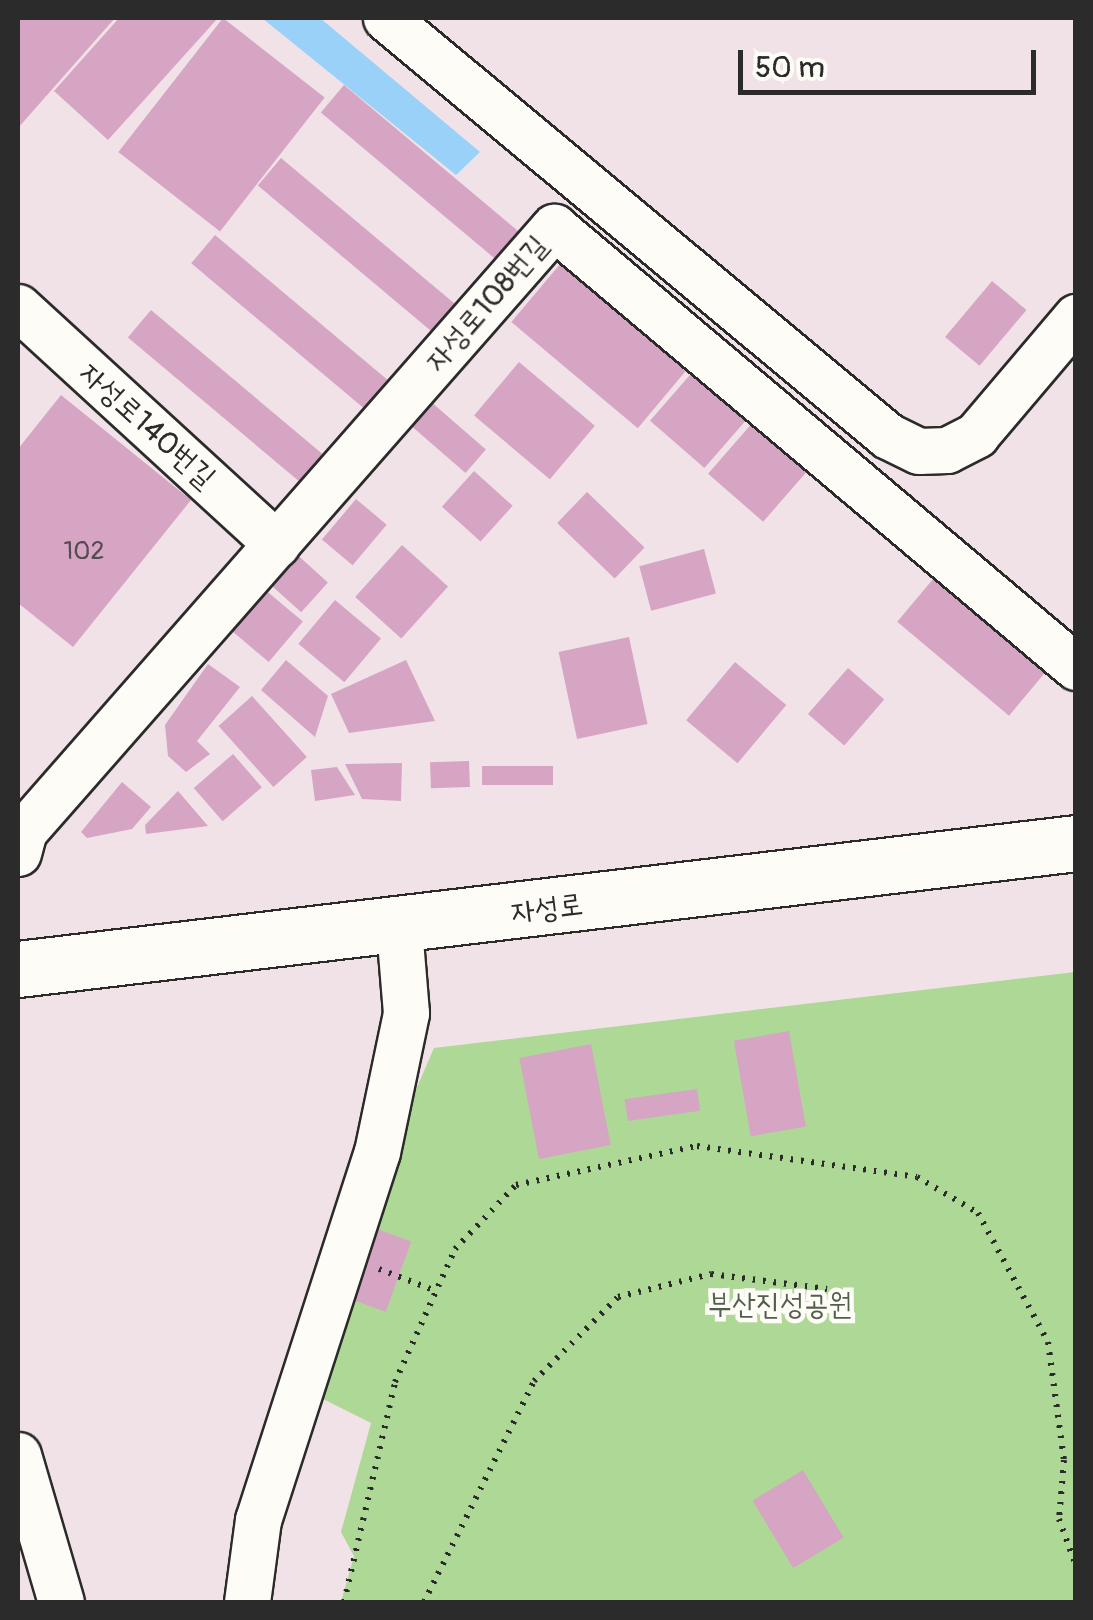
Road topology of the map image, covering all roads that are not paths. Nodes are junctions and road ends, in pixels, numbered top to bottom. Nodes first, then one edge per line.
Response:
1 (386, 18) edge
2 (18, 308) edge
3 (1076, 317) edge
4 (277, 544) junction
5 (1076, 667) edge
6 (1076, 843) edge
7 (18, 854) edge
8 (399, 927) junction
9 (18, 969) edge
10 (18, 1455) edge
11 (61, 1602) edge
12 (247, 1602) edge

1 - 3 street
2 - 4 street, 자성로140번길
4 - 5 street, 자성로108번길
4 - 7 street, 자성로108번길
6 - 8 main road, 자성로
8 - 9 main road, 자성로
8 - 12 street
10 - 11 street

